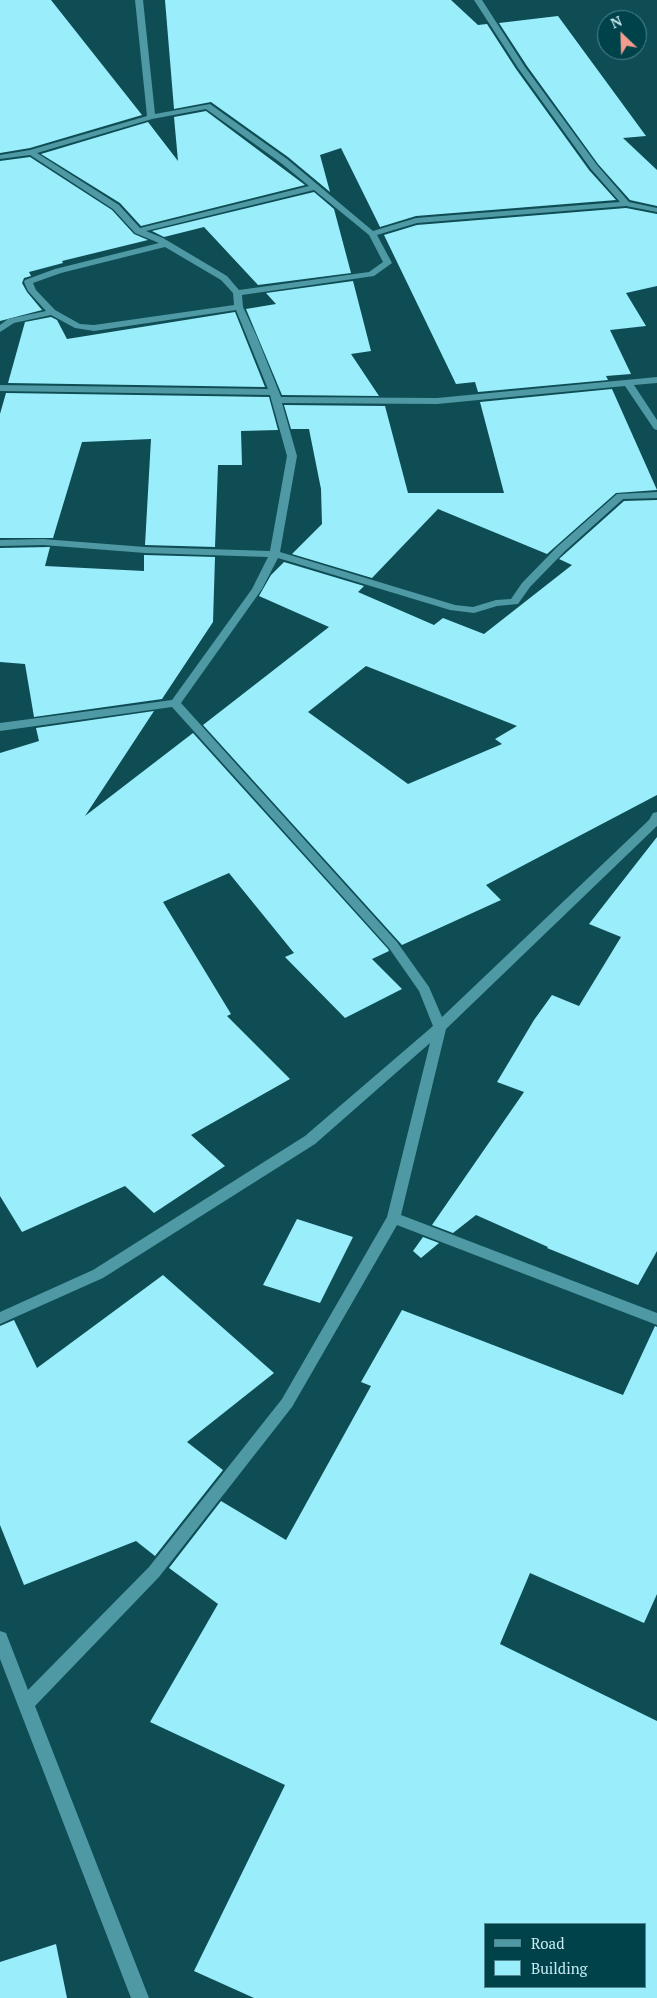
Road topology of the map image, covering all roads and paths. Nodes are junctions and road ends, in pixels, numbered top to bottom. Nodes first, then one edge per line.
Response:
1 (139, 0) edge
2 (478, 0) edge
3 (151, 117) junction
4 (31, 152) junction
5 (0, 157) edge
6 (316, 188) junction
7 (626, 204) junction
8 (657, 210) edge
9 (138, 231) junction
10 (372, 234) junction
11 (166, 244) junction
12 (237, 293) junction
13 (239, 307) junction
14 (52, 312) junction
15 (0, 329) edge
16 (657, 380) edge
17 (628, 384) junction
18 (0, 388) edge
19 (276, 396) junction
20 (657, 428) edge
21 (657, 495) edge
22 (0, 543) edge
23 (275, 554) junction
24 (175, 703) junction
25 (0, 727) edge
26 (657, 816) edge
27 (440, 1027) junction
28 (394, 1218) junction
29 (0, 1318) edge
30 (657, 1319) edge
31 (0, 1638) edge
32 (27, 1703) junction
33 (140, 1998) edge

1 - 3 street
2 - 7 street
3 - 4 street
3 - 6 street
4 - 5 street
4 - 9 street
6 - 9 street
6 - 10 street
7 - 8 street
7 - 10 street
9 - 11 street
10 - 12 street
11 - 12 street
11 - 14 street
12 - 13 street
13 - 14 street
13 - 19 street
14 - 15 street
16 - 17 street
17 - 19 street
17 - 20 street
18 - 19 street
19 - 23 street
21 - 23 street
22 - 23 street
23 - 24 street
24 - 25 street
24 - 27 street
26 - 27 street
27 - 28 street
27 - 29 street
28 - 30 street
28 - 32 street
31 - 32 street
32 - 33 street

